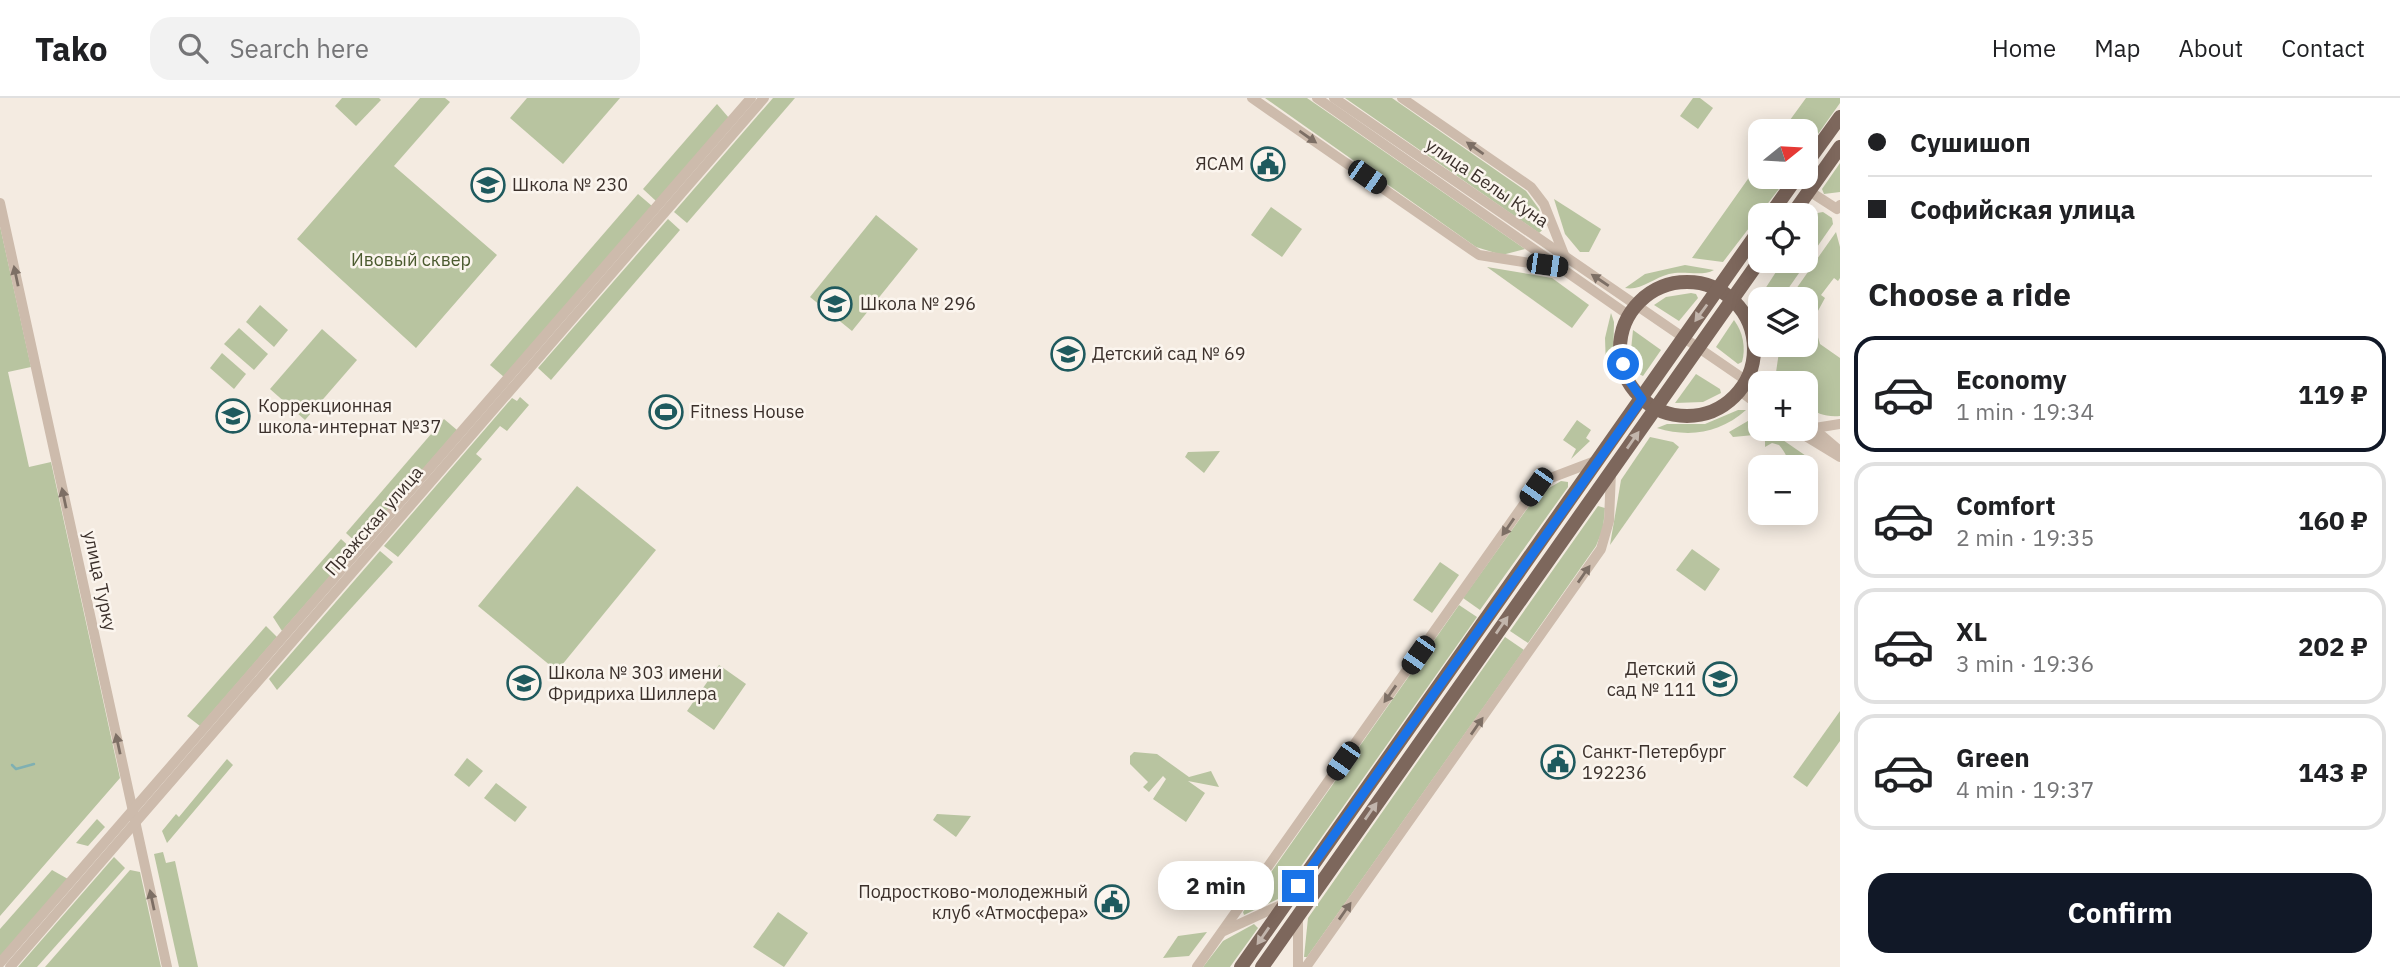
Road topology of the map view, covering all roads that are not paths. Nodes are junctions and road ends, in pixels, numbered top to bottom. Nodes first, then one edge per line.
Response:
1 (751, 98) edge
2 (764, 98) edge
3 (1252, 98) edge
4 (1317, 98) edge
5 (1334, 98) edge
6 (1402, 98) edge
7 (1840, 117) edge
8 (1818, 147) edge
9 (1840, 147) edge
10 (1809, 191) junction
11 (0, 203) edge
12 (1800, 203) edge
13 (1839, 209) edge
14 (1748, 247) edge
15 (1563, 262) junction
16 (1751, 273) edge
17 (1719, 289) junction
18 (1733, 300) junction
19 (1631, 309) junction
20 (1684, 337) junction
21 (1699, 347) junction
22 (1744, 386) junction
23 (1748, 387) edge
24 (1748, 391) edge
25 (1642, 399) junction
26 (1656, 408) junction
27 (1840, 424) edge
28 (1818, 425) edge
29 (1818, 432) edge
30 (1814, 441) edge
31 (1840, 451) edge
32 (1840, 457) edge
33 (1598, 460) junction
34 (1611, 472) junction
35 (132, 811) junction
36 (135, 823) junction
37 (1336, 832) junction
38 (1349, 842) junction
39 (1286, 904) junction
40 (1298, 915) junction
41 (1222, 932) junction
42 (0, 963) edge
43 (10, 967) edge
44 (167, 967) edge
45 (1197, 967) edge
46 (1241, 967) edge
47 (1262, 967) edge
48 (1298, 967) edge
49 (1306, 967) edge

1 - 35 street, Пражская улица
2 - 36 street, Пражская улица
3 -> 15 street
4 - 15 street, улица Белы Куна
5 - 15 street, улица Белы Куна
15 -> 6 street
7 - 8 main road
9 - 10 main road
10 - 12 main road
10 - 13 street
35 -> 11 street, улица Турку
14 - 17 main road
15 - 19 street, улица Белы Куна
16 - 18 main road
17 - 18 main road
17 - 19 main road
17 -> 20 main road
18 - 21 main road
18 - 22 main road
19 - 20 street, улица Белы Куна
19 - 25 main road
20 - 21 street, улица Белы Куна
20 - 25 main road
21 - 22 street, улица Белы Куна
21 - 26 main road
22 - 23 street, улица Белы Куна
22 - 24 street, улица Белы Куна
22 - 26 main road
25 - 26 main road
25 - 33 main road
34 -> 26 main road
27 - 28 street
29 - 31 street
30 - 32 street
33 - 37 main road
33 -> 41 street
38 -> 34 main road
49 -> 34 street
35 - 36 street, улица Турку
35 - 42 street, Пражская улица
36 - 43 street, Пражская улица
44 -> 36 street, улица Турку
37 - 38 main road
37 - 39 main road
38 - 40 main road
39 - 41 street
39 -> 46 main road
40 - 47 main road
40 - 48 street
41 - 45 street

